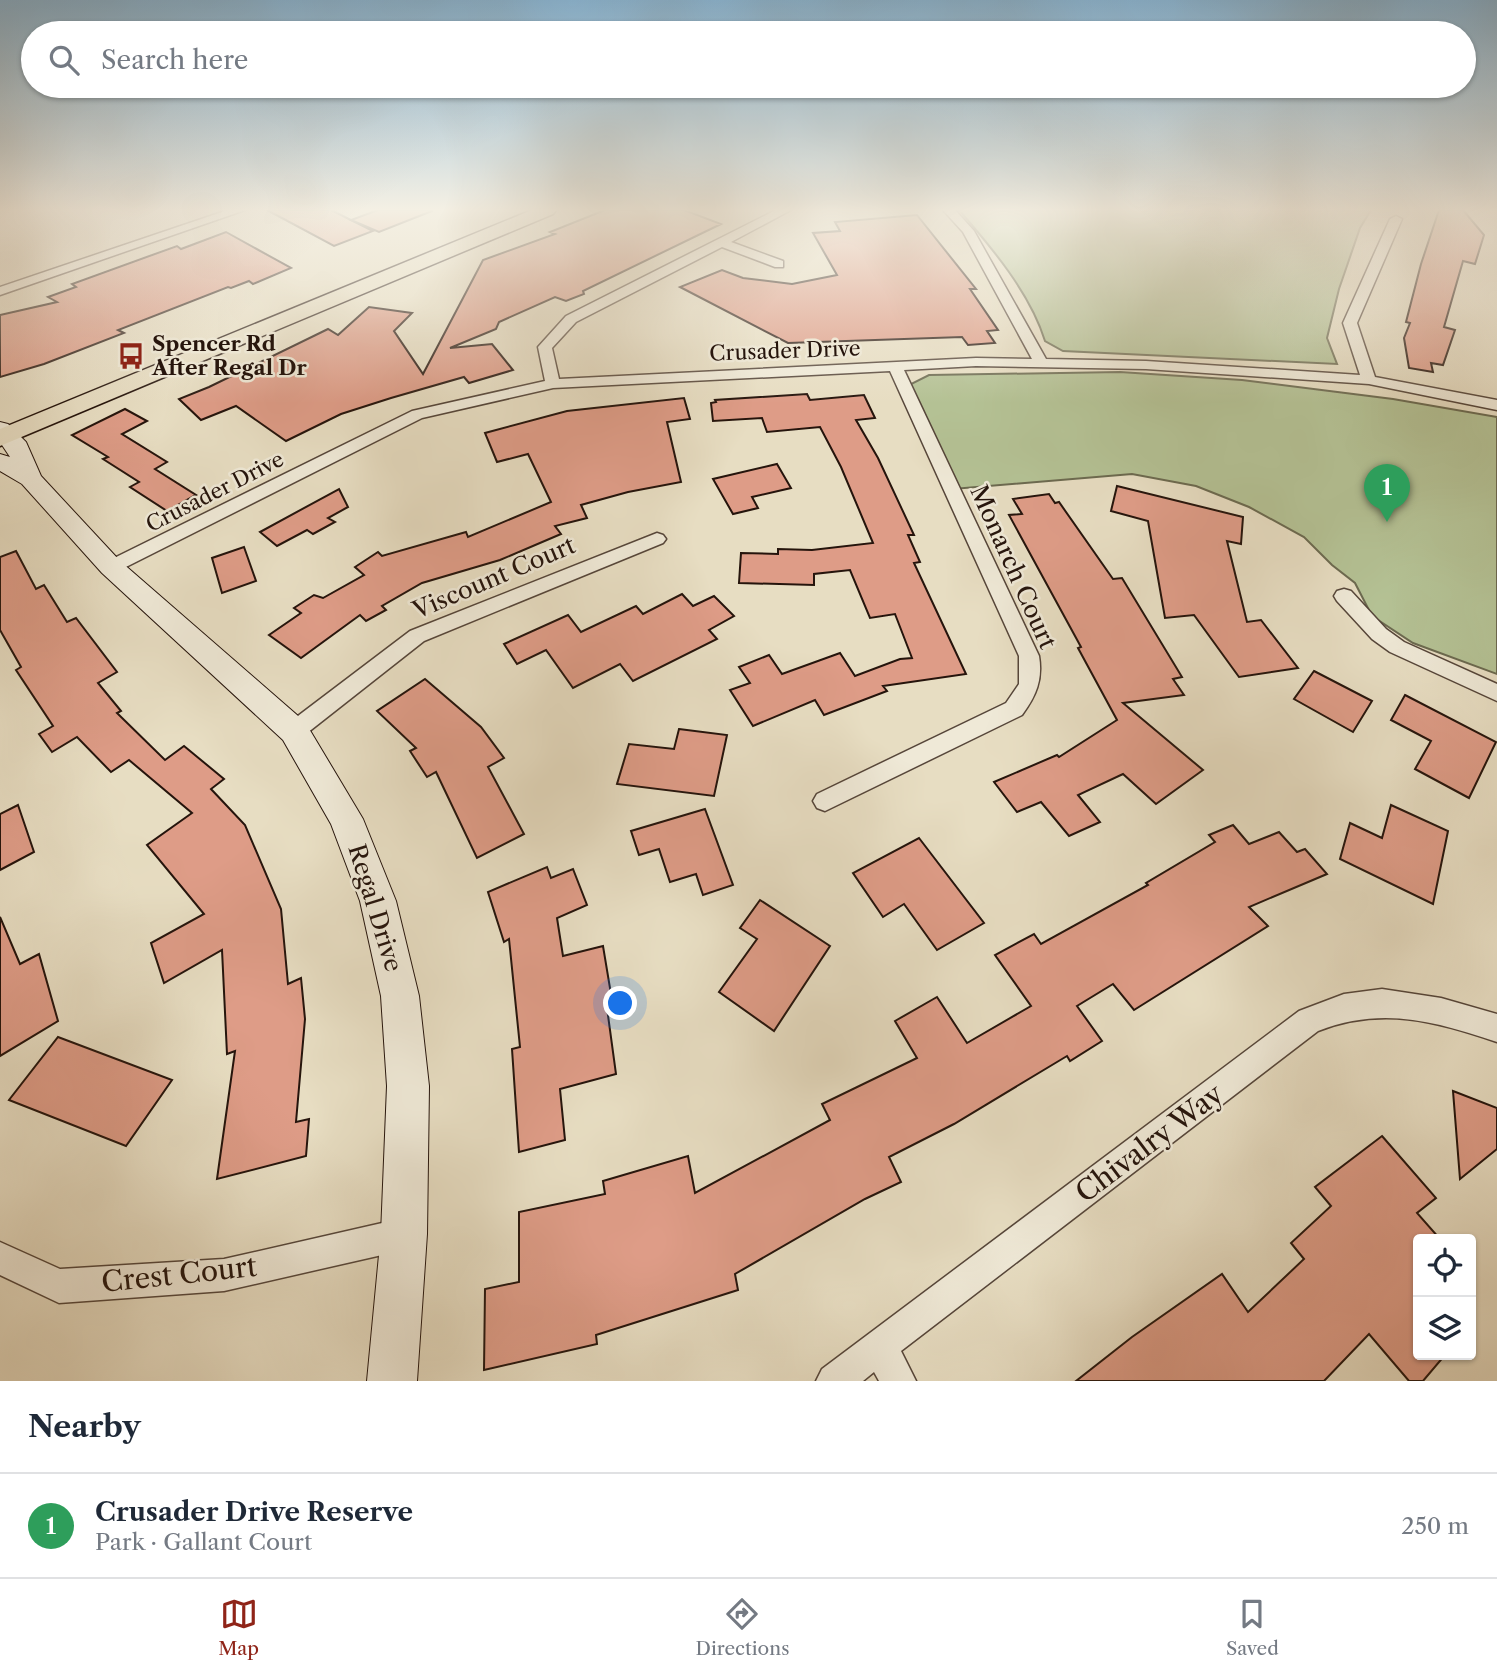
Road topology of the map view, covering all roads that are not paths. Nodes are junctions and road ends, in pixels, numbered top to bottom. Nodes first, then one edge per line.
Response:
1 (49, 274) edge
2 (353, 274) edge
3 (393, 274) edge
4 (657, 274) edge
5 (992, 274) edge
6 (1371, 274) edge
7 (0, 291) edge
8 (183, 362) junction
9 (1042, 363) junction
10 (895, 367) junction
11 (1369, 380) junction
12 (553, 384) junction
13 (74, 388) junction
14 (1497, 405) edge
15 (1, 430) edge
16 (0, 461) edge
17 (30, 479) junction
18 (657, 539) dead end
19 (111, 567) junction
20 (1345, 596) dead end
21 (1497, 692) edge
22 (294, 731) junction
23 (825, 801) dead end
24 (1497, 1028) edge
25 (404, 1234) junction
26 (0, 1258) edge
27 (880, 1347) junction
28 (392, 1381) edge
29 (834, 1381) edge
30 (898, 1381) edge

1 - 7 street
2 - 13 main road
3 - 8 main road
4 - 12 street
5 - 9 street
6 - 11 street
8 - 13 main road
8 - 15 main road
9 - 10 street, Crusader Drive
9 - 11 street, Crusader Drive
10 - 12 street, Crusader Drive
10 - 23 street, Monarch Court
11 - 14 street, Crusader Drive
12 - 19 street, Crusader Drive
13 - 15 main road
15 - 17 street, Regal Drive
16 - 17 street, Regal Drive
17 - 19 street, Regal Drive
18 - 22 street, Viscount Court
19 - 22 street, Regal Drive
20 - 21 street
22 - 25 street, Regal Drive
24 - 27 street, Chivalry Way
25 - 26 street, Crest Court
25 - 28 street, Regal Drive
27 - 29 street, Chivalry Way
27 - 30 street

